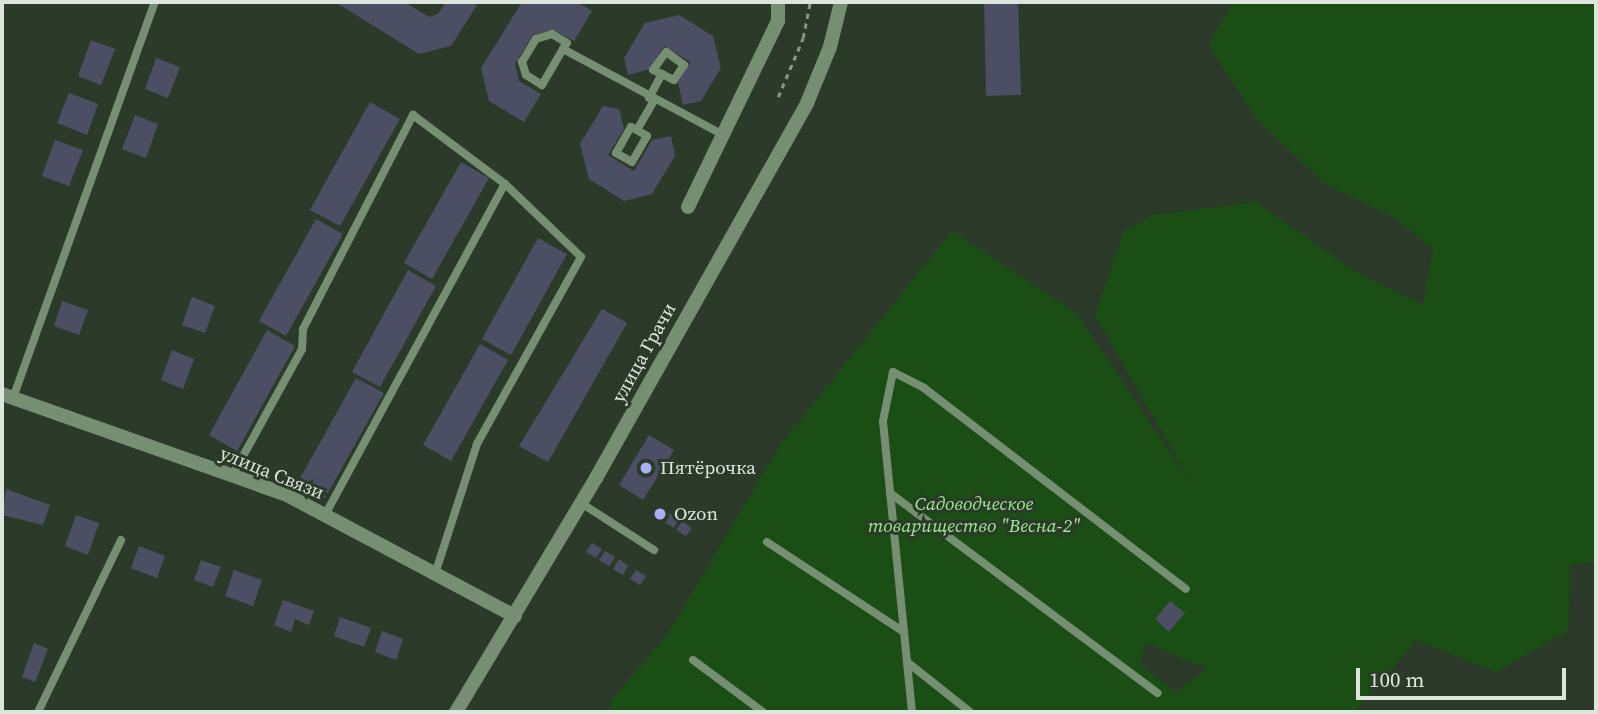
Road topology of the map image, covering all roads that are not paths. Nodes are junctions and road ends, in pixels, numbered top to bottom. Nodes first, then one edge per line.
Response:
1 (155, 2) edge
2 (778, 2) edge
3 (841, 2) edge
4 (564, 49) junction
5 (662, 74) dead end
6 (651, 99) junction
7 (636, 130) dead end
8 (725, 136) junction
9 (505, 184) junction
10 (688, 207) dead end
11 (7, 396) edge
12 (232, 476) junction
13 (890, 493) junction
14 (581, 503) junction
15 (325, 515) junction
16 (121, 540) dead end
17 (767, 542) dead end
18 (654, 550) dead end
19 (435, 574) junction
20 (1186, 589) dead end
21 (515, 616) junction
22 (904, 632) junction
23 (693, 660) dead end
24 (907, 662) junction
25 (1157, 693) dead end
26 (38, 712) edge
27 (457, 712) edge
28 (763, 712) edge
29 (912, 712) edge
30 (970, 712) edge

1 - 11 lane
2 - 8 street
3 - 14 street, улица Грачи
4 - 4 lane
4 - 6 lane
5 - 6 lane
6 - 7 lane
6 - 8 lane
8 - 10 street
9 - 12 lane
9 - 15 lane
9 - 19 lane
11 - 12 street, улица Связи
12 - 15 street, улица Связи
13 - 20 lane
13 - 22 lane
13 - 25 lane
14 - 18 lane
14 - 21 street, улица Грачи
15 - 19 street, улица Связи
16 - 26 lane
17 - 22 lane
19 - 21 street, улица Связи
21 - 27 street, улица Грачи
22 - 24 lane
23 - 28 lane
24 - 29 lane
24 - 30 lane

